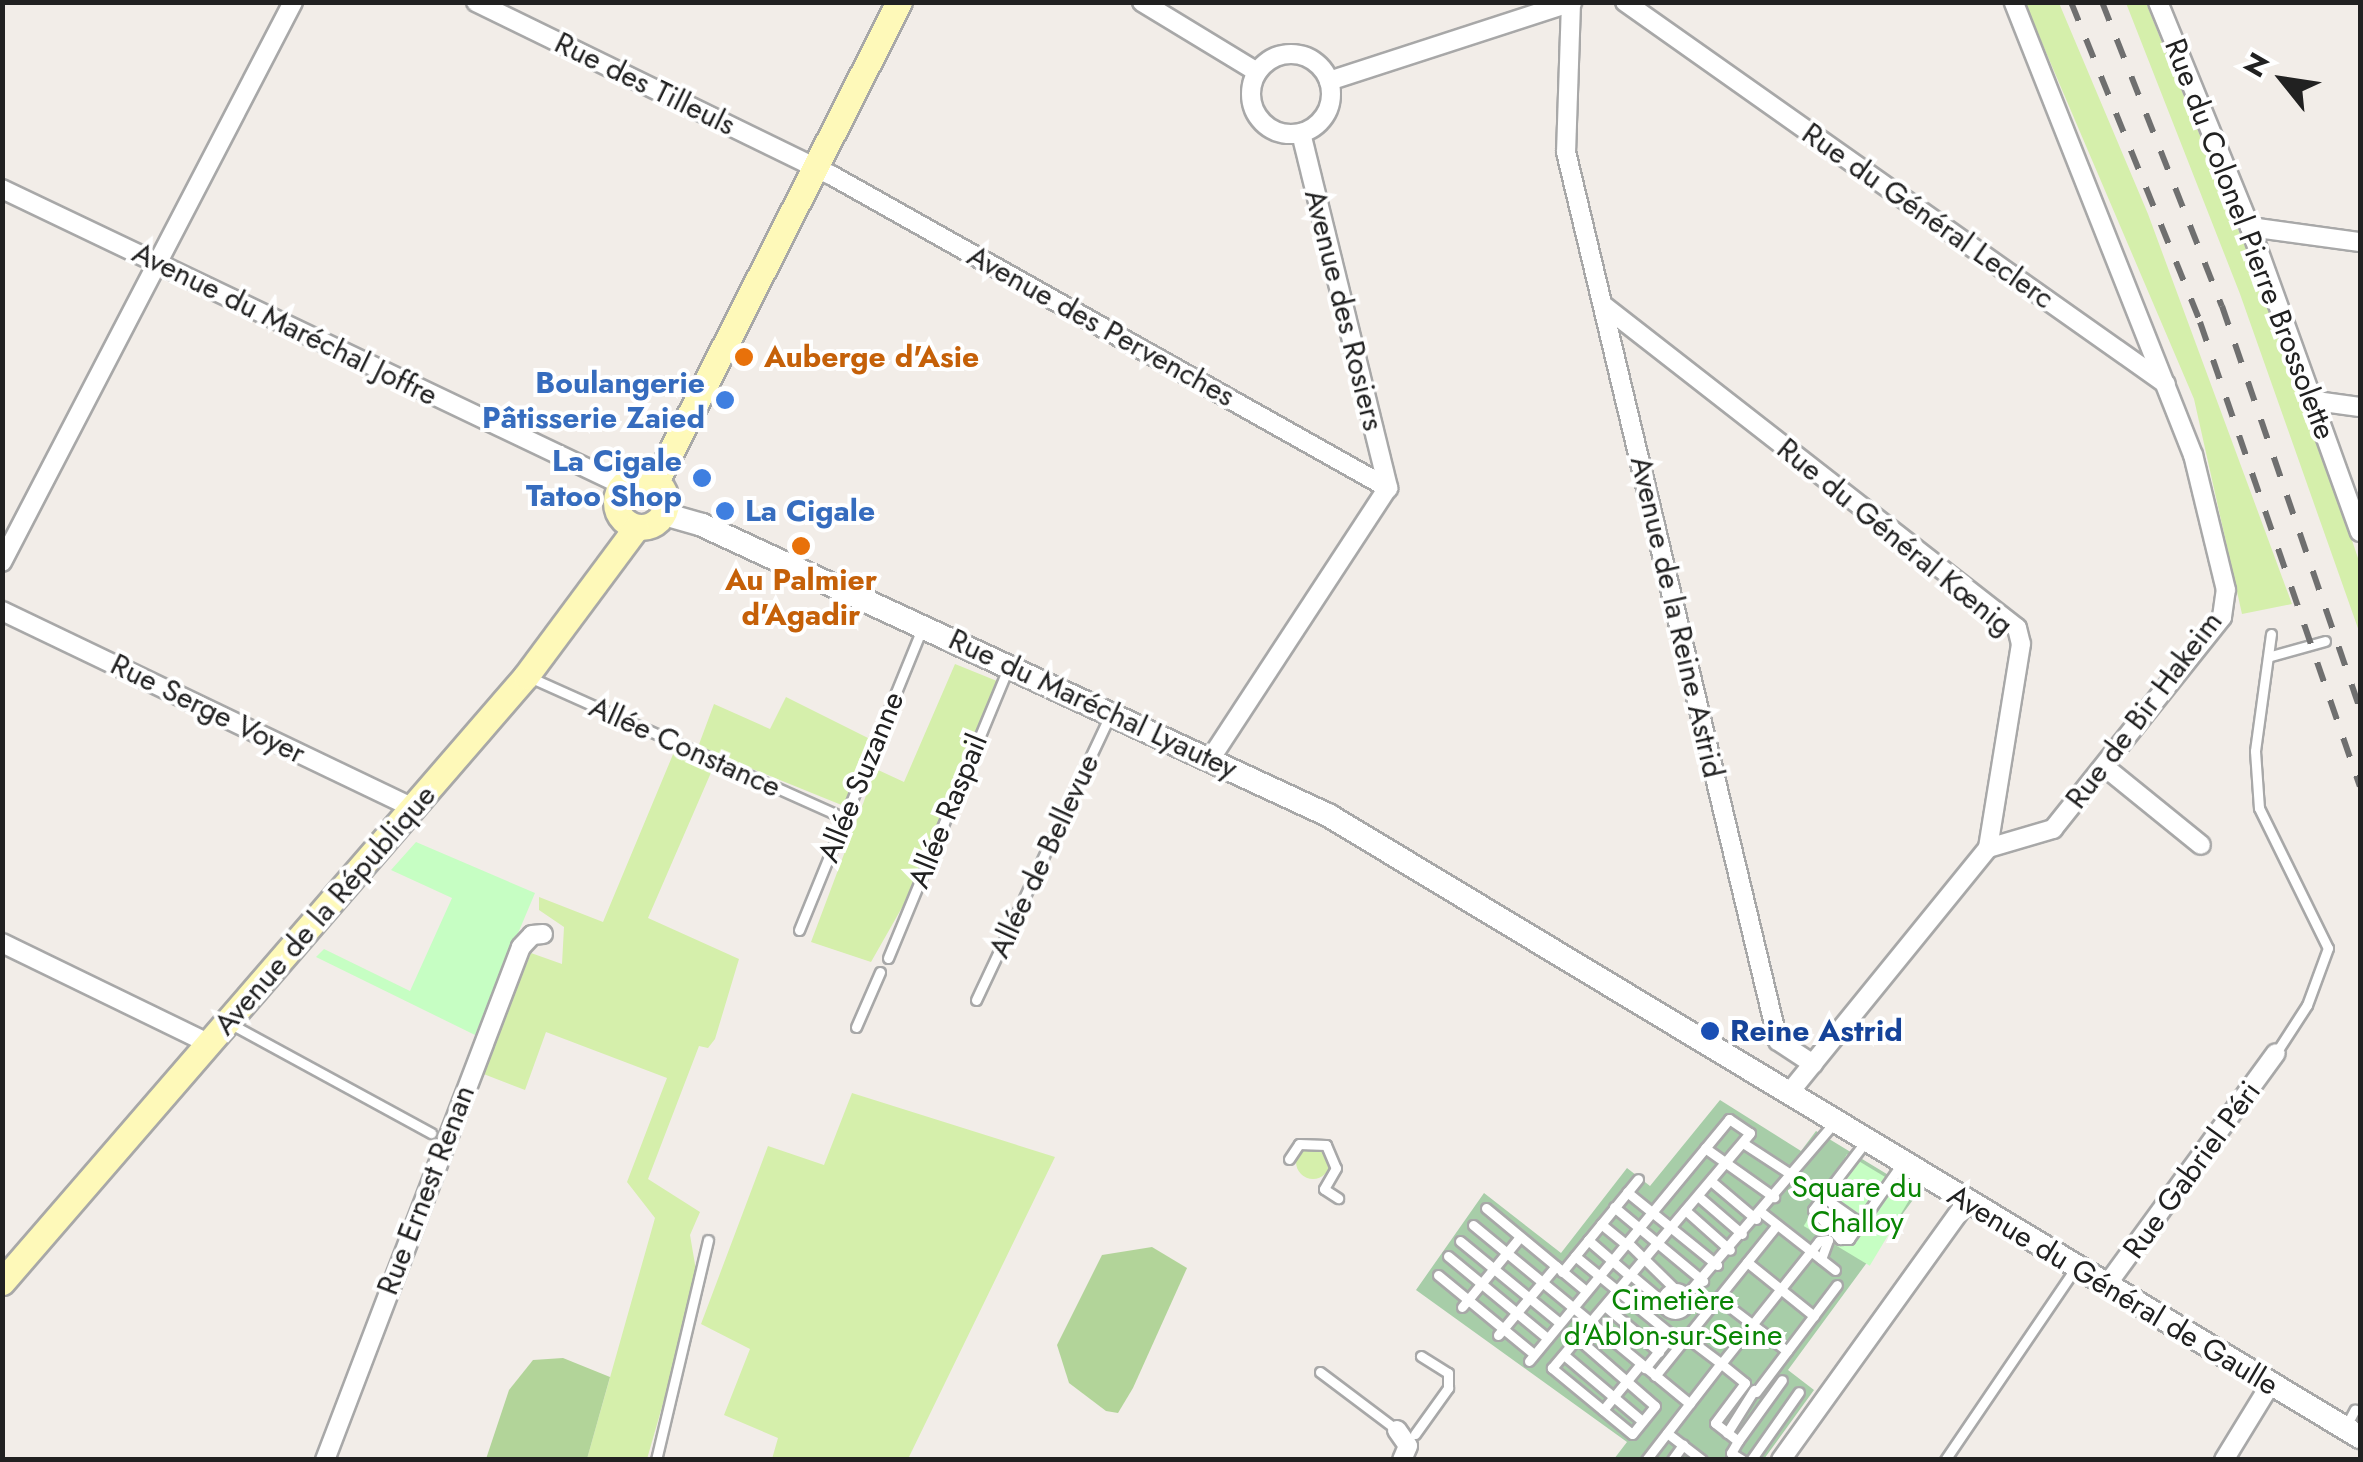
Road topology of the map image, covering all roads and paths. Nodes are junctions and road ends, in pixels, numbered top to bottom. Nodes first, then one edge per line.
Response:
1 (293, 2) edge
2 (476, 2) edge
3 (899, 2) edge
4 (1142, 2) edge
5 (1626, 2) edge
6 (2014, 2) edge
7 (2158, 2) edge
8 (1572, 3) edge
9 (1257, 72) junction
10 (1330, 81) junction
11 (1301, 133) junction
12 (813, 165) junction
13 (2, 189) edge
14 (2250, 226) junction
15 (2360, 242) edge
16 (158, 264) junction
17 (1603, 305) junction
18 (2166, 385) junction
19 (2316, 400) junction
20 (2360, 407) edge
21 (656, 481) junction
22 (622, 485) junction
23 (1388, 488) junction
24 (664, 514) junction
25 (636, 528) junction
26 (2360, 532) edge
27 (2, 562) edge
28 (2, 611) edge
29 (923, 626) junction
30 (2272, 634) dead end
31 (2324, 641) dead end
32 (2270, 656) junction
33 (1008, 665) junction
34 (526, 676) junction
35 (1111, 712) junction
36 (1211, 758) junction
37 (2106, 768) junction
38 (413, 808) junction
39 (844, 818) junction
40 (2200, 846) dead end
41 (1988, 848) junction
42 (1508, 922) joint
43 (799, 930) dead end
44 (543, 934) dead end
45 (2, 943) edge
46 (888, 958) dead end
47 (880, 972) dead end
48 (976, 1000) dead end
49 (228, 1022) junction
50 (856, 1027) dead end
51 (210, 1044) junction
52 (2276, 1054) joint
53 (1813, 1064) junction
54 (1789, 1093) junction
55 (1835, 1122) junction
56 (431, 1132) dead end
57 (1866, 1141) junction
58 (1744, 1142) junction
59 (1705, 1148) junction
60 (1289, 1159) dead end
61 (1726, 1163) junction
62 (1903, 1163) junction
63 (1688, 1168) junction
64 (1792, 1175) junction
65 (1638, 1179) dead end
66 (1709, 1183) junction
67 (1627, 1192) junction
68 (1698, 1196) junction
69 (1774, 1197) junction
70 (1823, 1197) junction
71 (1338, 1198) dead end
72 (1967, 1201) junction
73 (1614, 1207) junction
74 (1486, 1208) dead end
75 (1684, 1210) junction
76 (1652, 1212) junction
77 (1758, 1215) junction
78 (1860, 1223) junction
79 (1601, 1224) junction
80 (1473, 1225) dead end
81 (1777, 1225) junction
82 (1670, 1226) junction
83 (1639, 1228) junction
84 (1742, 1234) junction
85 (1830, 1236) junction
86 (1520, 1237) junction
87 (708, 1240) dead end
88 (1588, 1240) junction
89 (1460, 1241) dead end
90 (1658, 1242) junction
91 (1626, 1243) junction
92 (1730, 1250) junction
93 (1811, 1251) junction
94 (1507, 1253) junction
95 (1448, 1256) dead end
96 (1576, 1256) junction
97 (1646, 1257) junction
98 (1821, 1259) junction
99 (1612, 1260) junction
100 (1747, 1262) junction
101 (1717, 1265) junction
102 (2076, 1268) junction
103 (1494, 1269) junction
104 (1559, 1269) junction
105 (1835, 1270) dead end
106 (1438, 1275) dead end
107 (1599, 1275) junction
108 (1631, 1275) junction
109 (5, 1276) edge
110 (1703, 1281) junction
111 (1543, 1282) junction
112 (1481, 1284) junction
113 (1837, 1285) dead end
114 (2106, 1286) junction
115 (1674, 1288) junction
116 (1781, 1289) junction
117 (1586, 1291) junction
118 (1618, 1291) junction
119 (1686, 1294) junction
120 (1530, 1298) junction
121 (1718, 1298) junction
122 (1661, 1300) junction
123 (1465, 1303) junction
124 (1604, 1306) junction
125 (1573, 1307) junction
126 (1517, 1313) junction
127 (1814, 1316) junction
128 (1591, 1322) junction
129 (1560, 1323) junction
130 (1752, 1324) junction
131 (1500, 1332) junction
132 (1547, 1338) junction
133 (1577, 1338) junction
134 (1686, 1338) junction
135 (1787, 1351) junction
136 (1659, 1352) junction
137 (1564, 1354) junction
138 (1421, 1356) dead end
139 (1721, 1364) junction
140 (1643, 1366) junction
141 (1320, 1372) dead end
142 (1655, 1376) junction
143 (1782, 1380) dead end
144 (1627, 1381) junction
145 (1745, 1383) junction
146 (2270, 1385) junction
147 (1756, 1392) junction
148 (1799, 1392) dead end
149 (1614, 1397) junction
150 (1690, 1404) junction
151 (1602, 1410) junction
152 (1642, 1421) junction
153 (2354, 1424) edge
154 (1406, 1432) junction
155 (1667, 1433) junction
156 (1728, 1433) junction
157 (1738, 1441) junction
158 (1683, 1445) junction
159 (1700, 1459) edge
160 (325, 1460) edge
161 (656, 1460) edge
162 (1402, 1460) edge
163 (1646, 1460) edge
164 (1672, 1460) edge
165 (1742, 1460) edge
166 (1752, 1460) edge
167 (1782, 1460) edge
168 (1945, 1460) edge
169 (2224, 1460) edge

1 - 16 street
2 - 12 street, Rue des Tilleuls
3 - 12 main road
4 - 9 street
5 - 18 street, Rue du Général Leclerc
6 - 18 street, Rue de Bir Hakeim
7 - 14 street, Rue du Colonel Pierre Brossolette
8 - 10 street
8 - 17 street, Avenue de la Reine Astrid
9 - 10 street
9 - 11 street
10 - 11 street
11 - 23 street, Avenue des Rosiers
12 - 21 main road
12 - 23 street, Avenue des Pervenches
13 - 16 street, Avenue du Maréchal Joffre
14 - 15 street
14 - 19 street, Rue du Colonel Pierre Brossolette
16 - 22 street, Avenue du Maréchal Joffre
16 - 27 street
17 - 41 street, Rue du Général Kœnig
17 - 53 street, Avenue de la Reine Astrid
18 - 37 street, Rue de Bir Hakeim
19 - 20 street
19 - 26 street, Rue du Colonel Pierre Brossolette
21 - 22 main road
21 - 24 main road
22 - 25 main road
23 - 36 street
24 - 25 main road
24 - 29 street, Rue du Maréchal Lyautey
25 - 34 main road, Avenue de la République
28 - 38 street, Rue Serge Voyer
29 - 33 street, Rue du Maréchal Lyautey
29 - 39 lane, Allée Suzanne
30 - 32 lane
31 - 32 lane
32 - 52 lane
33 - 35 street, Rue du Maréchal Lyautey
33 - 46 lane, Allée Raspail
34 - 38 main road, Avenue de la République
34 - 39 lane, Allée Constance
35 - 36 street, Rue du Maréchal Lyautey
35 - 48 lane, Allée de Bellevue
36 - 42 street, Rue du Maréchal Lyautey
37 - 40 street
37 - 41 street, Rue de Bir Hakeim
38 - 49 main road, Avenue de la République
39 - 43 lane, Allée Suzanne
41 - 53 street
42 - 54 street, Avenue du Général de Gaulle
44 - 160 street, Rue Ernest Renan
45 - 51 street
47 - 50 lane
49 - 51 main road, Avenue de la République
49 - 56 lane
51 - 109 main road, Avenue de la République
52 - 114 street, Rue Gabriel Péri
53 - 54 street
54 - 55 street, Avenue du Général de Gaulle
55 - 57 street, Avenue du Général de Gaulle
55 - 64 lane
57 - 62 street, Avenue du Général de Gaulle
57 - 70 lane
58 - 59 lane
58 - 61 lane
58 - 64 lane
59 - 61 lane
59 - 63 lane
60 - 71 lane
61 - 66 lane
61 - 69 lane
62 - 72 street, Avenue du Général de Gaulle
62 - 78 lane
63 - 66 lane
63 - 76 lane
64 - 69 lane
65 - 67 lane
66 - 68 lane
66 - 77 lane
67 - 73 lane
67 - 76 lane
68 - 75 lane
68 - 84 lane
69 - 77 lane
70 - 78 lane
70 - 85 lane
72 - 102 street, Avenue du Général de Gaulle
72 - 167 street
73 - 79 lane
73 - 83 lane
74 - 86 lane
75 - 82 lane
75 - 92 lane
76 - 82 lane
76 - 83 lane
77 - 81 lane
77 - 84 lane
78 - 85 lane
79 - 88 lane
79 - 91 lane
80 - 94 lane
81 - 93 lane
81 - 100 lane
82 - 90 lane
82 - 101 lane
83 - 90 lane
83 - 91 lane
84 - 92 lane
85 - 93 lane
85 - 98 lane
86 - 94 lane
86 - 104 lane
87 - 161 lane
88 - 96 lane
88 - 99 lane
89 - 103 lane
90 - 97 lane
90 - 110 lane
91 - 97 lane
91 - 99 lane
92 - 101 lane
93 - 98 lane
93 - 116 lane
94 - 103 lane
94 - 111 lane
95 - 112 lane
96 - 104 lane
96 - 107 lane
97 - 108 lane
97 - 115 lane
98 - 105 lane
99 - 107 lane
99 - 108 lane
100 - 116 lane
100 - 121 lane
101 - 110 lane
102 - 114 street, Avenue du Général de Gaulle
102 - 168 lane
103 - 112 lane
103 - 120 lane
104 - 111 lane
104 - 117 lane
106 - 123 lane
107 - 117 lane
107 - 118 lane
108 - 118 lane
108 - 122 lane
110 - 119 lane
111 - 120 lane
111 - 125 lane
112 - 123 lane
112 - 126 lane
113 - 127 lane
114 - 146 street, Avenue du Général de Gaulle
115 - 119 lane
115 - 122 lane
116 - 127 lane
116 - 130 lane
117 - 125 lane
118 - 124 lane
118 - 136 lane
119 - 122 lane
120 - 126 lane
120 - 129 lane
121 - 130 lane
121 - 134 lane
123 - 131 lane
124 - 128 lane
124 - 136 lane
125 - 128 lane
125 - 129 lane
126 - 131 lane
126 - 132 lane
127 - 135 lane
128 - 133 lane
128 - 140 lane
129 - 132 lane
130 - 135 lane
130 - 139 lane
131 - 132 lane
133 - 137 lane
133 - 144 lane
134 - 139 lane
134 - 142 lane
135 - 147 lane
136 - 140 lane
137 - 149 lane
137 - 151 lane
138 - 154 lane
139 - 145 lane
139 - 150 lane
140 - 142 lane
140 - 144 lane
141 - 154 lane
142 - 150 lane
143 - 157 lane
144 - 149 lane
144 - 152 lane
145 - 147 lane
145 - 156 lane
146 - 153 street, Avenue du Général de Gaulle
146 - 169 street
147 - 156 lane
148 - 166 lane
149 - 151 lane
149 - 152 lane
150 - 155 lane
151 - 152 lane
154 - 162 street
155 - 158 lane
155 - 163 lane
156 - 157 lane
157 - 165 lane
158 - 159 lane
158 - 164 lane

